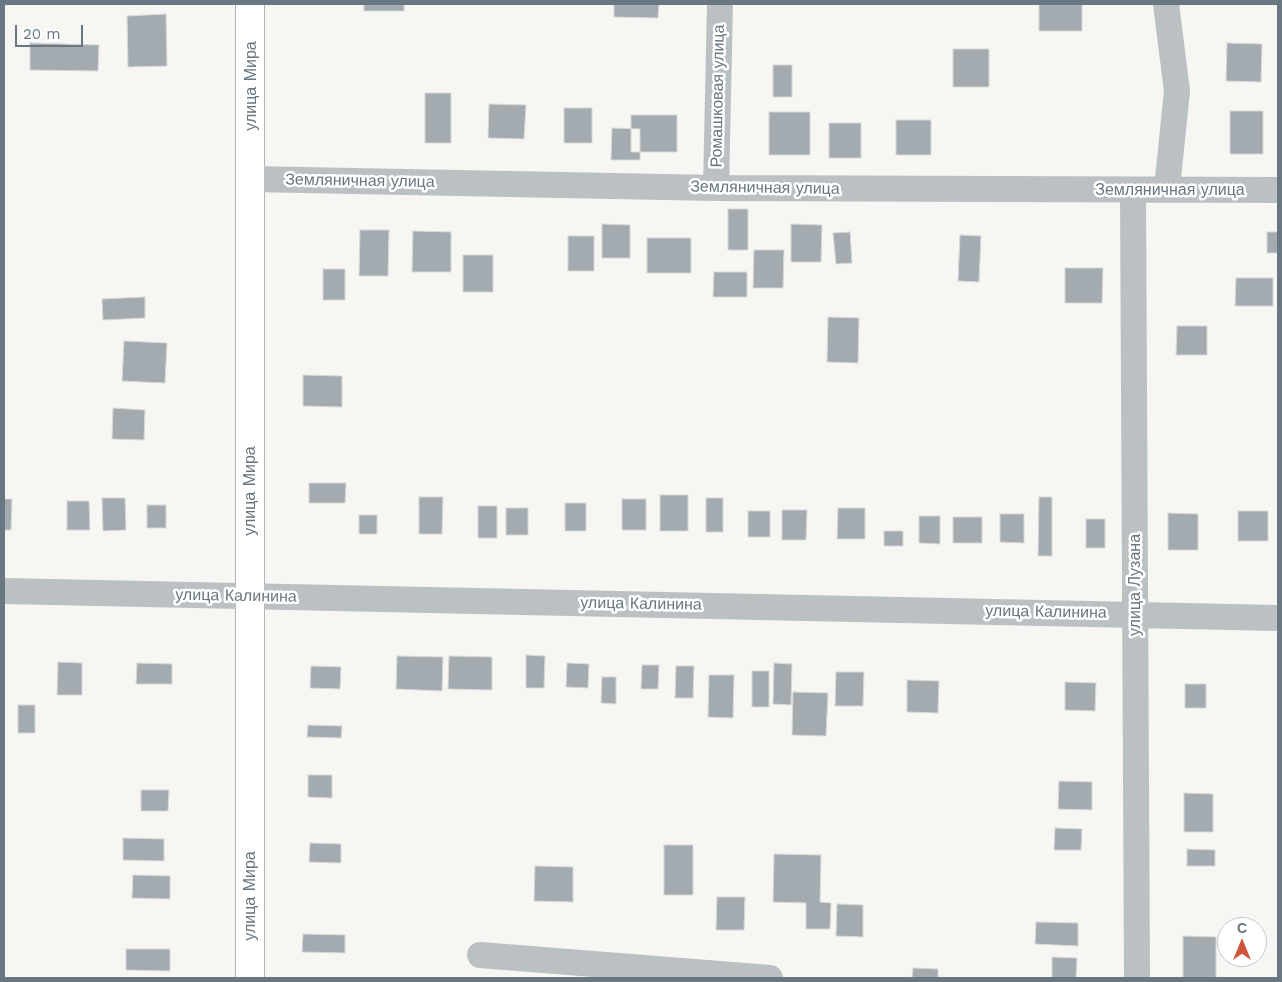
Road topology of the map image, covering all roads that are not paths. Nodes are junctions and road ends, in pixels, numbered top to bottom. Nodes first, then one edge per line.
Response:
1 (250, 4) edge
2 (720, 4) edge
3 (1166, 4) edge
4 (251, 180) junction
5 (716, 188) junction
6 (1167, 188) junction
7 (1278, 190) edge
8 (1132, 191) junction
9 (4, 591) edge
10 (250, 596) junction
11 (1136, 613) junction
12 (1278, 618) edge
13 (480, 955) dead end
14 (250, 978) edge
15 (770, 978) edge
16 (1137, 978) edge

1 - 4 main road, улица Мира
2 - 5 street, Ромашковая улица
3 - 6 street
4 - 5 street, Земляничная улица
4 - 10 main road, улица Мира
5 - 8 street, Земляничная улица
6 - 7 street, Земляничная улица
6 - 8 street, Земляничная улица
8 - 11 street, улица Лузана
9 - 10 street, улица Калинина
10 - 11 street, улица Калинина
10 - 14 main road, улица Мира
11 - 12 street, улица Калинина
11 - 16 street, улица Лузана
13 - 15 street

